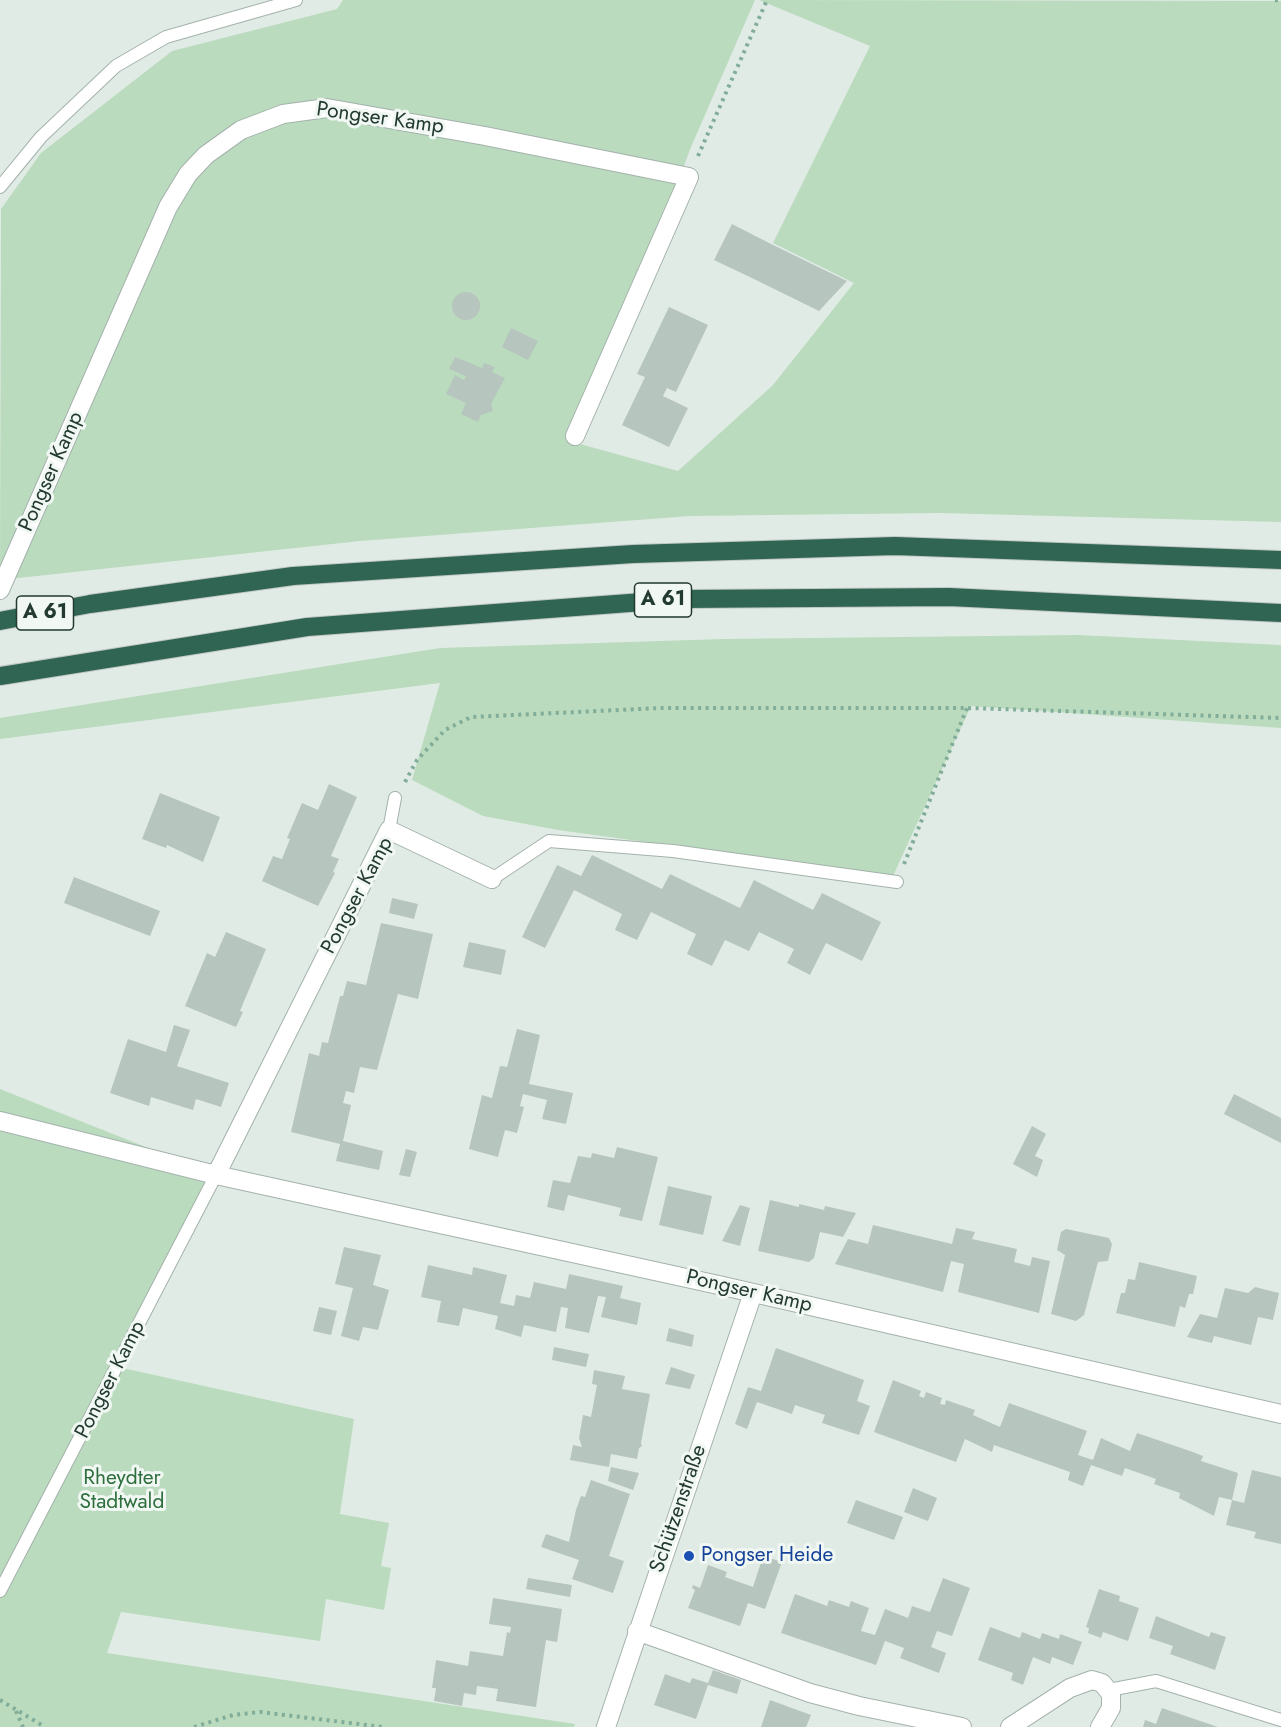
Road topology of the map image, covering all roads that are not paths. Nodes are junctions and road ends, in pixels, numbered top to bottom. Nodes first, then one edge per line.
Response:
1 (296, 0) edge
2 (0, 187) edge
3 (575, 436) dead end
4 (1281, 560) edge
5 (0, 590) edge
6 (1281, 613) edge
7 (0, 621) edge
8 (0, 676) edge
9 (395, 798) road end
10 (389, 830) junction
11 (492, 879) joint
12 (897, 882) road end
13 (0, 1122) edge
14 (216, 1175) junction
15 (753, 1293) junction
16 (1281, 1414) edge
17 (4, 1577) edge
18 (0, 1591) edge
19 (637, 1631) junction
20 (1109, 1690) junction
21 (1281, 1720) edge
22 (606, 1727) edge
23 (962, 1727) edge
24 (1010, 1727) edge
25 (1100, 1727) edge

1 - 2 lane
3 - 5 street, Pongser Kamp
4 - 7 highway, A 61
6 - 8 highway, A 61
9 - 10 lane
10 - 11 street, Pongser Kamp
10 - 14 street, Pongser Kamp
11 - 12 lane, Pongser Kamp
13 - 14 street, Pongser Kamp
14 - 15 street, Pongser Kamp
14 - 17 lane, Pongser Kamp
15 - 16 street, Pongser Kamp
15 - 19 street, Schützenstraße
17 - 18 lane, Pongser Kamp
19 - 22 street, Schützenstraße
19 - 23 street
20 - 21 lane
20 - 24 street
20 - 25 street

